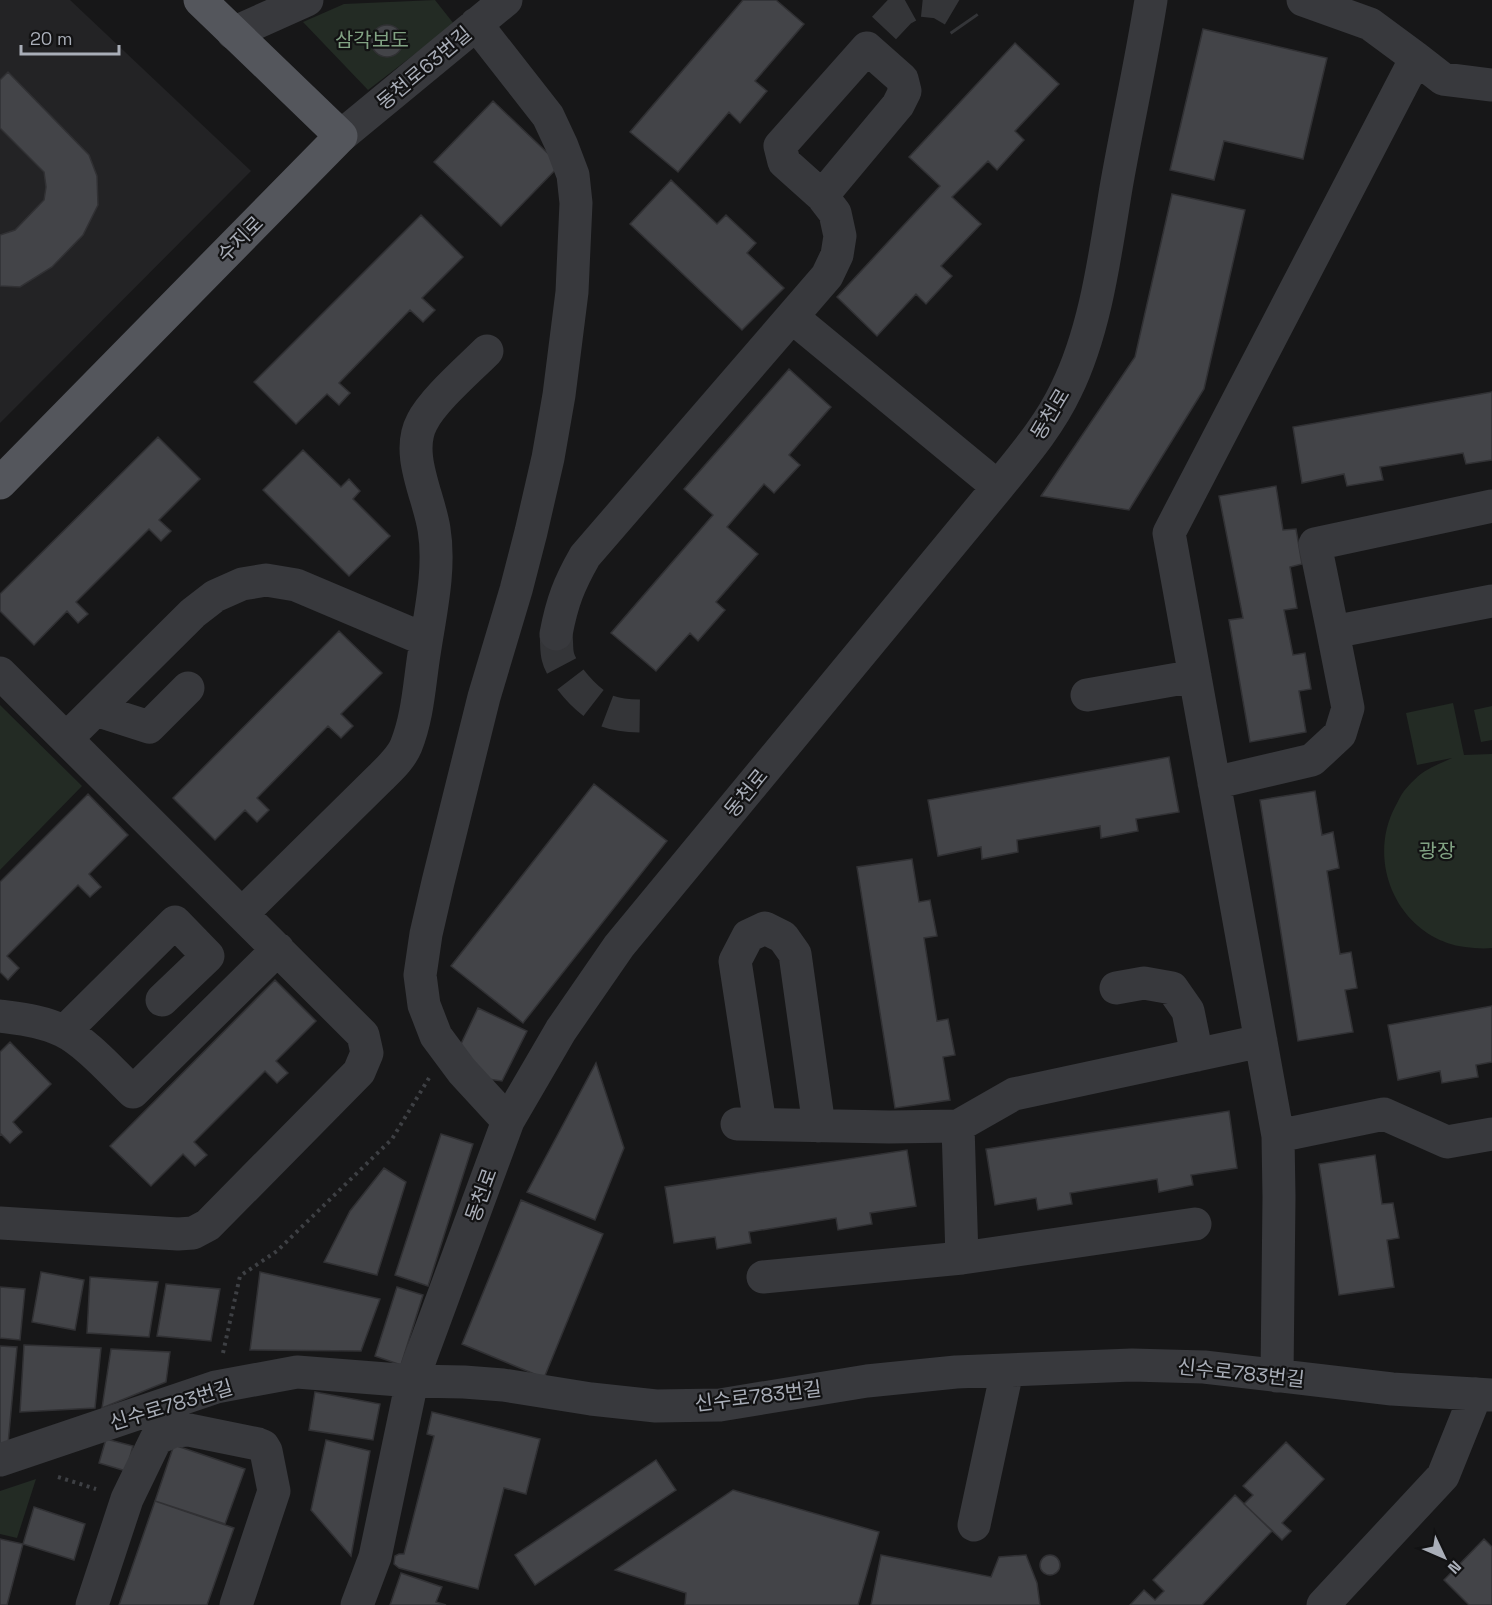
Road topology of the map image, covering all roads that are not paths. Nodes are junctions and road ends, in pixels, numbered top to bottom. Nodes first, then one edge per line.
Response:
1 (200, 0) edge
2 (307, 0) edge
3 (506, 0) edge
4 (1151, 0) edge
5 (1303, 0) edge
6 (476, 24) junction
7 (233, 33) junction
8 (1416, 58) junction
9 (1492, 85) edge
10 (341, 136) junction
11 (822, 196) junction
12 (792, 317) junction
13 (487, 351) dead end
14 (0, 483) edge
15 (998, 487) junction
16 (1492, 506) edge
17 (1492, 601) edge
18 (1334, 632) junction
19 (556, 634) tunnel mouth
20 (426, 640) junction
21 (0, 673) edge
22 (1195, 676) junction
23 (188, 688) dead end
24 (1087, 695) dead end
25 (96, 710) junction
26 (67, 738) junction
27 (1214, 783) junction
28 (242, 914) junction
29 (278, 949) junction
30 (1116, 988) dead end
31 (162, 1000) dead end
32 (0, 1016) edge
33 (65, 1031) junction
34 (1261, 1041) junction
35 (1197, 1055) junction
36 (508, 1121) junction
37 (819, 1126) junction
38 (958, 1126) junction
39 (1492, 1134) edge
40 (1278, 1136) junction
41 (0, 1223) edge
42 (1194, 1224) dead end
43 (962, 1258) junction
44 (763, 1276) dead end
45 (1007, 1371) junction
46 (1277, 1376) junction
47 (412, 1382) junction
48 (1484, 1395) edge
49 (128, 1418) junction
50 (151, 1447) junction
51 (0, 1460) edge
52 (974, 1526) dead end
53 (92, 1605) edge
54 (236, 1605) edge
55 (357, 1605) edge
56 (1323, 1605) edge

1 - 7 main road
2 - 7 street
3 - 6 street, 동천로63번길
4 - 15 street, 동천로
5 - 8 street
6 - 10 street, 동천로63번길
6 - 36 street
7 - 10 main road
8 - 9 street
8 - 22 street
10 - 14 main road, 수지로
11 - 11 street
11 - 12 street
12 - 15 street
12 - 19 street
13 - 20 street
15 - 36 street, 동천로
16 - 18 street
17 - 18 street
18 - 27 street
20 - 25 street
20 - 28 street
21 - 26 street
22 - 24 street
22 - 27 street
23 - 25 street
25 - 26 street
26 - 28 street
27 - 34 street
28 - 29 street
29 - 33 street
29 - 41 street
30 - 35 street
31 - 33 street
32 - 33 street
34 - 35 street
34 - 40 street
35 - 38 street
36 - 47 street, 동천로
37 - 37 street
37 - 38 street
38 - 43 street
39 - 40 street
40 - 46 street
42 - 43 street
43 - 44 street
45 - 46 street, 신수로783번길
45 - 47 street, 신수로783번길
45 - 52 street
46 - 48 street, 신수로783번길
47 - 49 street, 신수로783번길
47 - 55 street, 동천로
48 - 56 street
49 - 50 street
49 - 51 street, 신수로783번길
50 - 53 street
50 - 54 street

